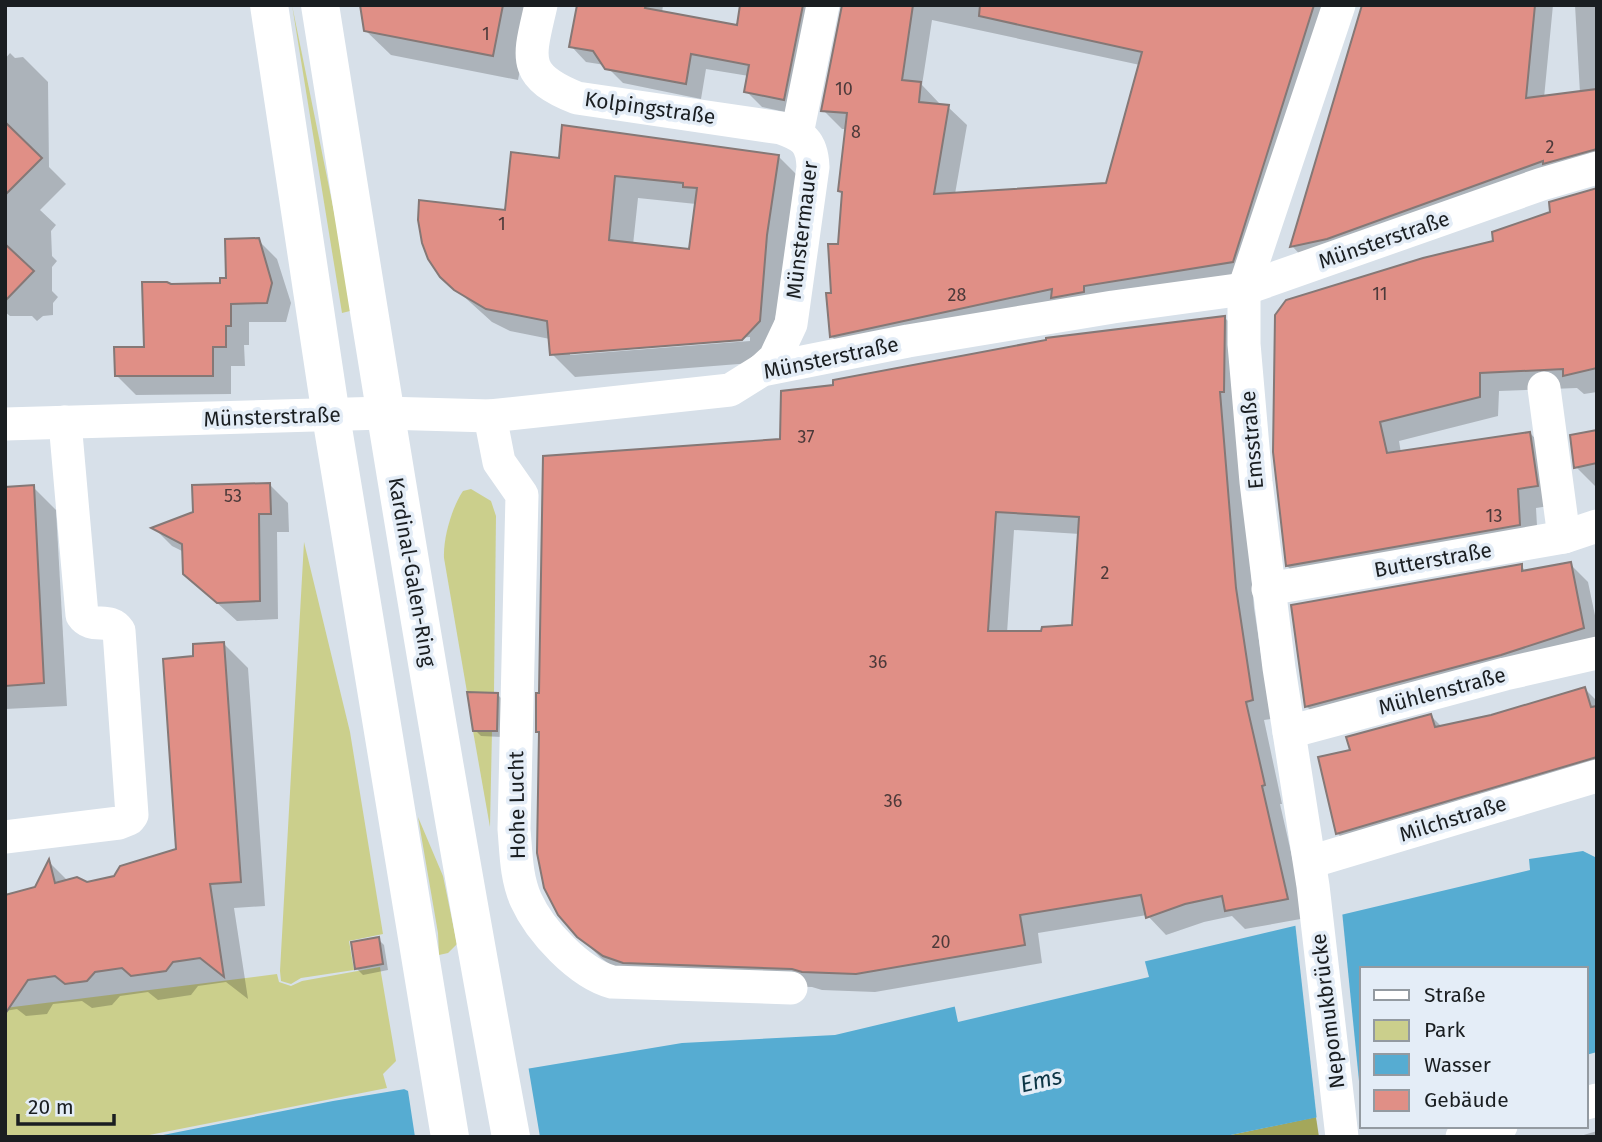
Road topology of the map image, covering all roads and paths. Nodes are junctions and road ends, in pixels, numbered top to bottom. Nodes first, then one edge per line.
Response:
1 (269, 5) edge
2 (320, 5) edge
3 (541, 5) edge
4 (823, 5) edge
5 (1339, 5) edge
6 (797, 134) junction
7 (1597, 168) edge
8 (1244, 289) junction
9 (762, 370) junction
10 (1544, 388) dead end
11 (384, 413) junction
12 (331, 416) junction
13 (490, 416) junction
14 (65, 422) junction
15 (5, 424) edge
16 (1597, 526) edge
17 (1564, 537) junction
18 (1268, 589) junction
19 (1597, 653) edge
20 (1289, 732) junction
21 (1597, 776) edge
22 (5, 837) edge
23 (1312, 874) junction
24 (791, 988) dead end
25 (1494, 1128) edge
26 (450, 1137) edge
27 (511, 1137) edge
28 (1342, 1137) edge
29 (1462, 1137) edge

1 - 12 main road
2 - 11 main road, Kardinal-Galen-Ring
3 - 6 street, Kolpingstraße
4 - 6 street, Münstermauer
5 - 8 street, Emsstraße
6 - 9 street, Münstermauer
7 - 8 street, Münsterstraße
8 - 9 street, Münsterstraße
8 - 18 street, Emsstraße
9 - 13 street, Münsterstraße
10 - 17 street
11 - 12 street, Münsterstraße
11 - 13 street, Münsterstraße
11 - 27 main road, Kardinal-Galen-Ring
12 - 14 street, Münsterstraße
12 - 26 main road
13 - 24 street, Hohe Lucht
14 - 15 street, Münsterstraße
14 - 22 street
16 - 17 street, Butterstraße
17 - 18 street, Butterstraße
18 - 20 street, Emsstraße
19 - 20 street, Mühlenstraße
20 - 23 street, Emsstraße
21 - 23 street, Milchstraße
23 - 28 street, Nepomukbrücke
25 - 29 street

